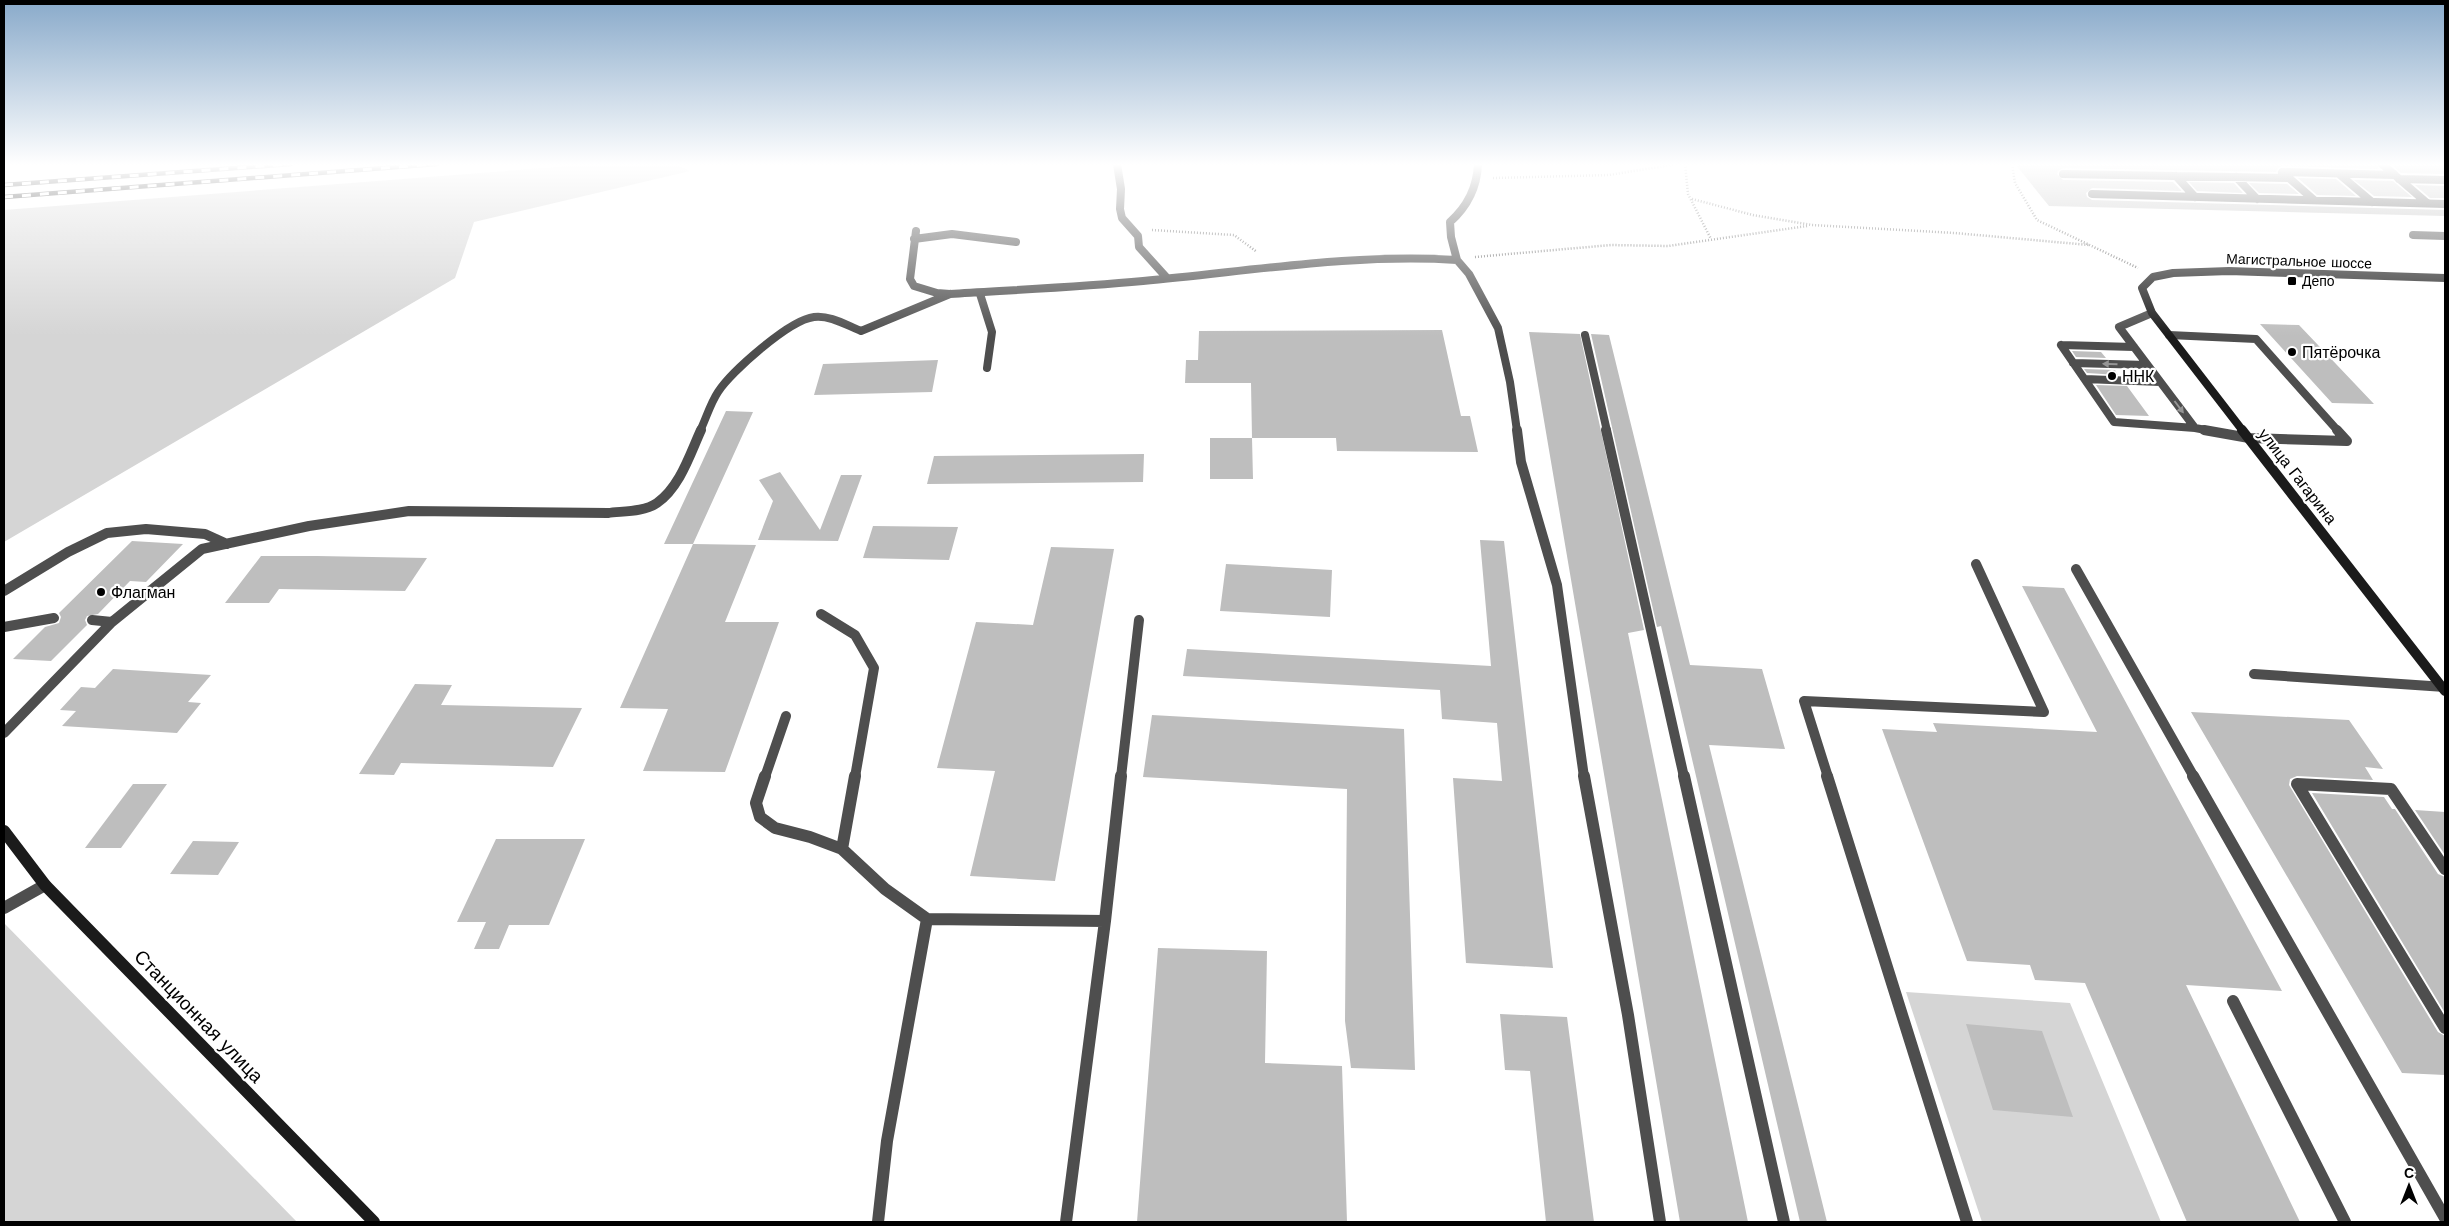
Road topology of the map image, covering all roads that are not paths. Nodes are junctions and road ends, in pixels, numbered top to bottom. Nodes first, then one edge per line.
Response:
1 (1124, 221) edge
2 (1451, 221) edge
3 (2413, 235) dead end
4 (2445, 236) edge
5 (1016, 242) dead end
6 (1457, 260) junction
7 (1168, 278) junction
8 (2154, 278) joint
9 (2445, 278) edge
10 (950, 294) junction
11 (980, 294) junction
12 (2152, 312) junction
13 (1585, 335) dead end
14 (2169, 335) junction
15 (2134, 347) junction
16 (2073, 363) junction
17 (2147, 365) junction
18 (987, 368) dead end
19 (2085, 379) junction
20 (2160, 382) junction
21 (2195, 428) junction
22 (2249, 438) junction
23 (227, 544) junction
24 (1976, 564) dead end
25 (2076, 569) dead end
26 (4, 591) edge
27 (821, 614) dead end
28 (54, 618) dead end
29 (92, 620) dead end
30 (1139, 620) dead end
31 (112, 622) junction
32 (4, 627) edge
33 (2254, 674) dead end
34 (2444, 688) edge
35 (786, 716) dead end
36 (4, 733) edge
37 (4, 831) edge
38 (842, 849) junction
39 (2445, 870) edge
40 (45, 884) junction
41 (4, 908) edge
42 (927, 919) junction
43 (1105, 921) junction
44 (2233, 1001) dead end
45 (2445, 1028) edge
46 (2445, 1218) edge
47 (374, 1222) edge
48 (878, 1222) edge
49 (1066, 1222) edge
50 (1660, 1222) edge
51 (1784, 1222) edge
52 (1967, 1222) edge
53 (2345, 1222) edge

1 - 7 street
2 - 6 street
3 - 4 street
5 - 10 street
6 - 7 street
6 - 50 street
7 - 11 street
8 - 9 main road, Магистральное шоссе
8 - 12 main road, улица Гагарина
10 - 11 street
10 - 23 street
11 - 18 street
12 - 14 main road, улица Гагарина
12 - 15 street
13 - 51 street
14 - 22 main road, улица Гагарина
14 - 22 street
15 - 16 street
15 - 17 street
17 -> 16 street
16 - 19 street
17 - 20 street
19 - 20 street
19 - 21 street
20 -> 21 street
21 - 22 street
22 - 34 main road, улица Гагарина
23 - 26 street
23 - 31 street
24 - 52 street
25 - 46 street
27 - 38 street
28 - 32 street
29 - 31 street
30 - 43 street
31 - 36 street
33 - 34 street
35 - 38 street
37 - 40 main road, Станционная улица
38 - 42 street
39 - 45 street
40 - 41 street
40 - 47 main road, Станционная улица
42 - 43 street
42 - 48 street
43 - 49 street
44 - 53 street

